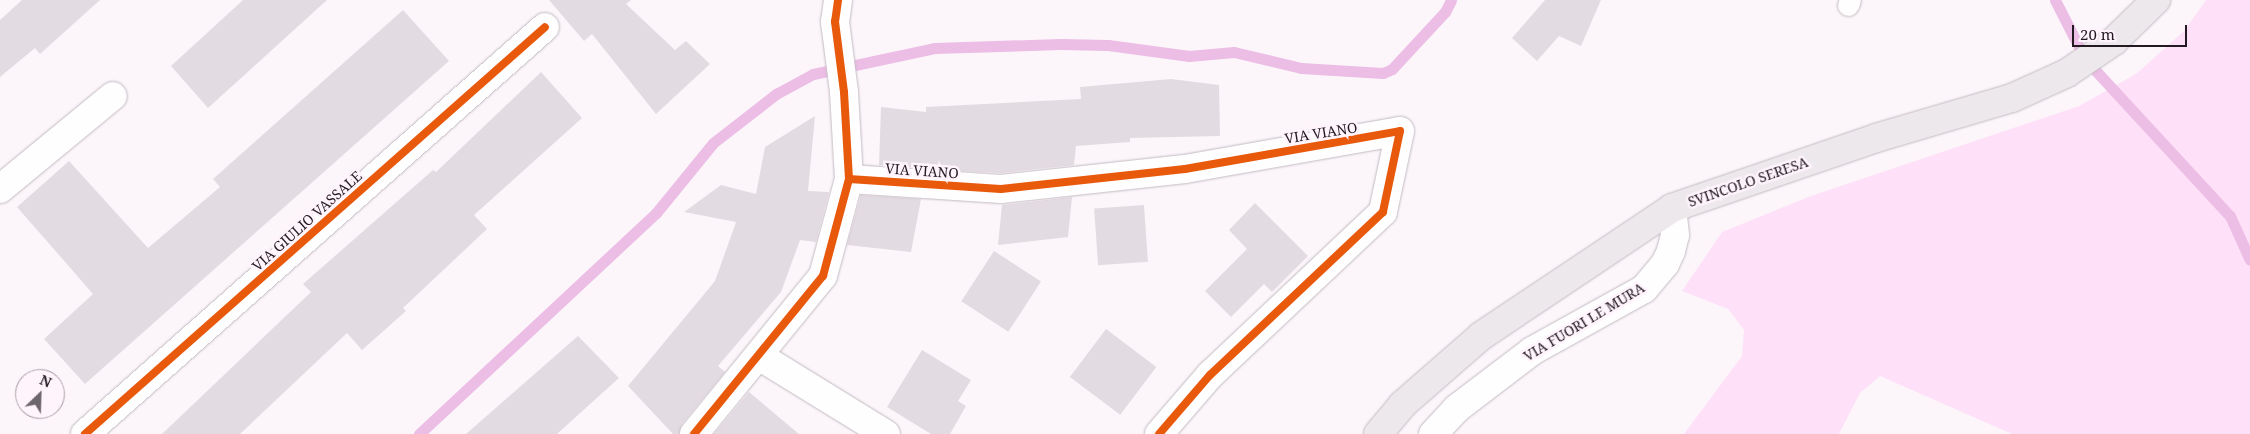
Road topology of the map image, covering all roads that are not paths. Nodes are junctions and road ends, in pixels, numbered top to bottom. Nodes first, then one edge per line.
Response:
1 (2156, 0) edge
2 (842, 4) edge
3 (544, 27) dead end
4 (113, 96) dead end
5 (849, 179) junction
6 (0, 189) edge
7 (1672, 208) junction
8 (759, 356) junction
9 (85, 434) edge
10 (694, 434) edge
11 (886, 434) edge
12 (1159, 434) edge
13 (1378, 434) edge
14 (1433, 434) edge

1 - 7 main road, SVINCOLO SERESA
2 - 5 street
3 - 9 street, VIA GIULIO VASSALE
4 - 6 street
5 - 8 street
5 - 12 street, VIA VIANO
7 - 13 main road, SVINCOLO SERESA
7 - 14 street, VIA FUORI LE MURA
8 - 10 street
8 - 11 street

